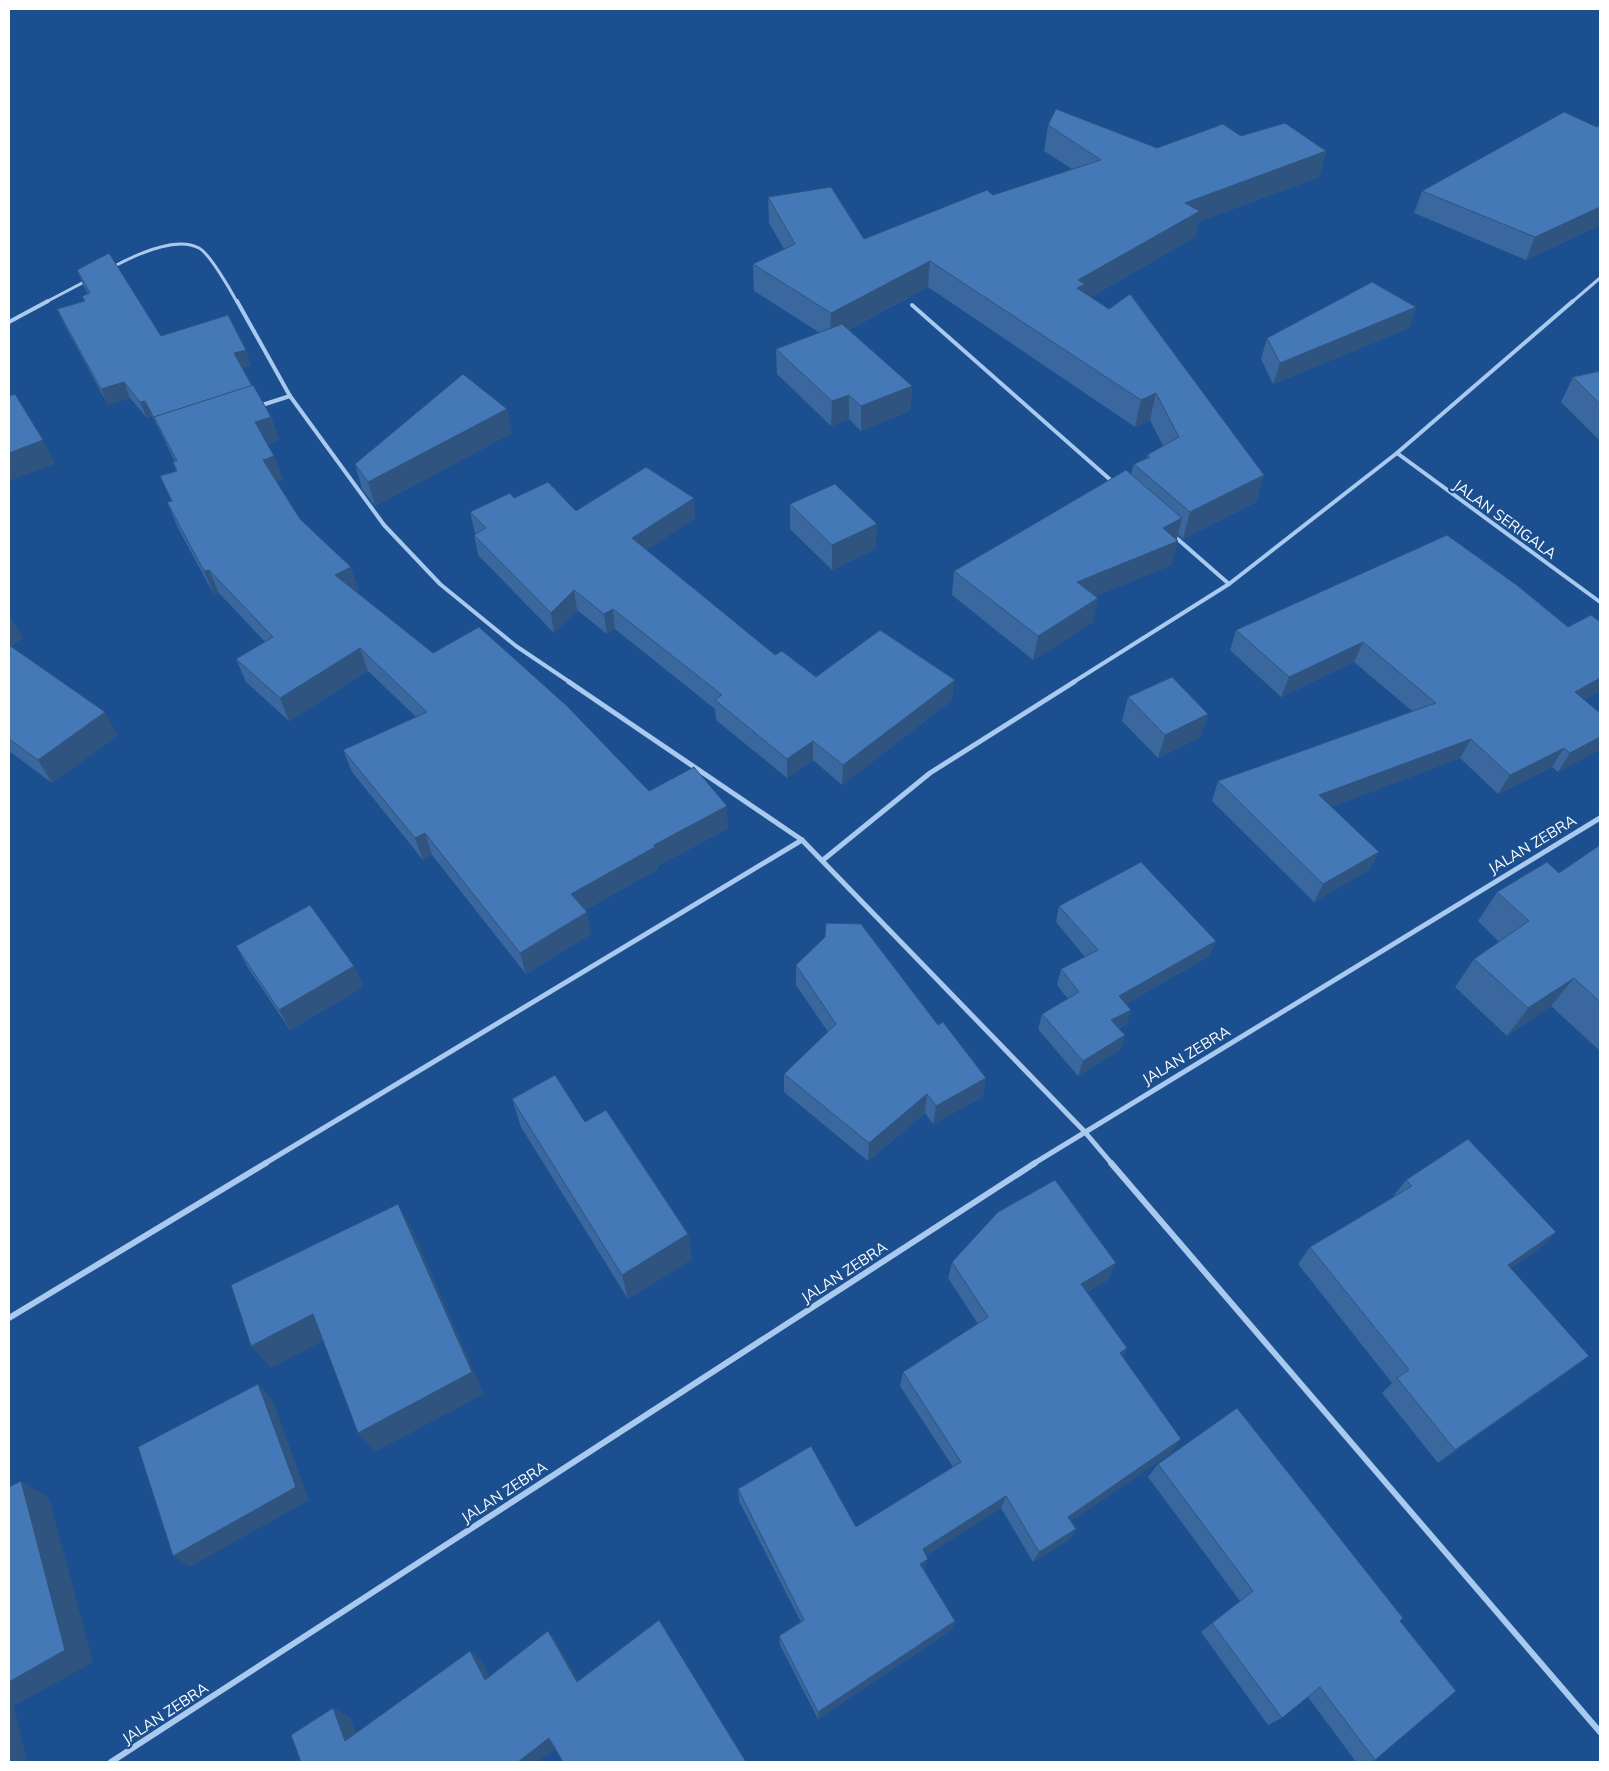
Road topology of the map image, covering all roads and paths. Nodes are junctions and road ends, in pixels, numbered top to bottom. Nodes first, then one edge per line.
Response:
1 (103, 272) edge
2 (95, 276) edge
3 (1600, 278) edge
4 (912, 305) dead end
5 (9, 322) edge
6 (290, 396) junction
7 (254, 408) edge
8 (1397, 453) junction
9 (1118, 487) edge
10 (1170, 532) edge
11 (1228, 584) junction
12 (1600, 602) edge
13 (1600, 818) edge
14 (802, 840) junction
15 (823, 860) junction
16 (1084, 1131) junction
17 (9, 1318) edge
18 (1600, 1732) edge
19 (111, 1762) edge

1 - 6 street
2 - 5 street
3 - 8 street
4 - 9 street
6 - 7 street
6 - 14 street
8 - 11 street
8 - 12 street, JALAN SERIGALA
10 - 11 street
11 - 15 street
13 - 16 street, JALAN ZEBRA
14 - 15 street
14 - 17 street
15 - 16 street
16 - 18 street
16 - 19 street, JALAN ZEBRA

